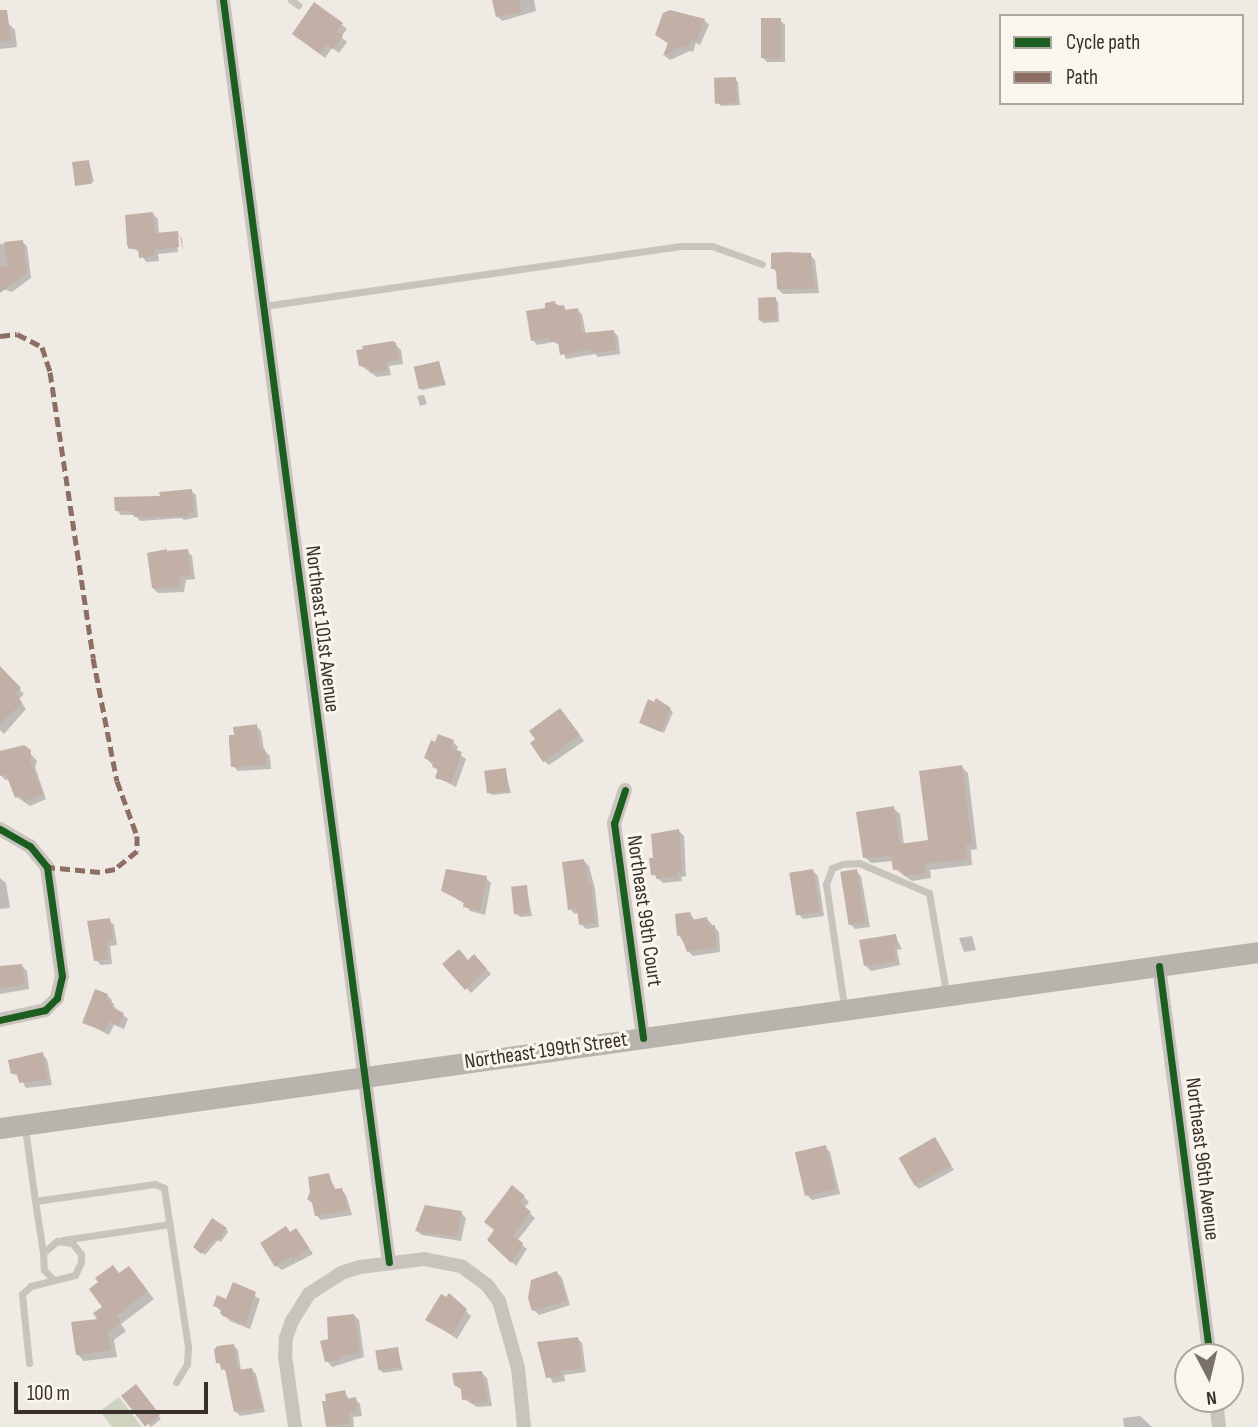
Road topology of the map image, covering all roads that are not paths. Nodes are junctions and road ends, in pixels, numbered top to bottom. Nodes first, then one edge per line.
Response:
1 (223, 0) edge
2 (291, 0) edge
3 (298, 5) dead end
4 (762, 264) dead end
5 (263, 306) junction
6 (625, 790) dead end
7 (0, 829) edge
8 (1258, 952) edge
9 (1159, 966) junction
10 (947, 996) junction
11 (844, 1010) junction
12 (0, 1020) edge
13 (643, 1038) junction
14 (362, 1076) junction
15 (24, 1125) junction
16 (0, 1128) edge
17 (35, 1200) junction
18 (170, 1224) junction
19 (40, 1235) junction
20 (57, 1241) junction
21 (43, 1253) junction
22 (388, 1262) junction
23 (54, 1279) junction
24 (1208, 1343) edge
25 (29, 1363) dead end
26 (176, 1382) dead end
27 (295, 1427) edge
28 (524, 1427) edge

1 - 5 street, Northeast 101st Avenue
2 - 3 lane
4 - 5 lane
5 - 14 street, Northeast 101st Avenue
6 - 13 street, Northeast 99th Court
7 - 12 street
8 - 9 main road, Northeast 199th Street
9 - 10 main road, Northeast 199th Street
9 - 24 street, Northeast 96th Avenue
10 - 11 main road, Northeast 199th Street
10 - 11 lane
11 - 13 main road, Northeast 199th Street
13 - 14 main road, Northeast 199th Street
14 - 15 main road, Northeast 199th Street
14 - 22 street, Northeast 101st Avenue
15 - 16 main road, Northeast 199th Street
15 - 17 lane
17 - 18 lane
17 - 19 lane
18 - 20 lane
18 - 26 lane
19 - 20 lane
19 - 21 lane
20 - 21 lane
20 - 23 lane
21 - 23 lane
22 - 27 street
22 - 28 street
23 - 25 lane

